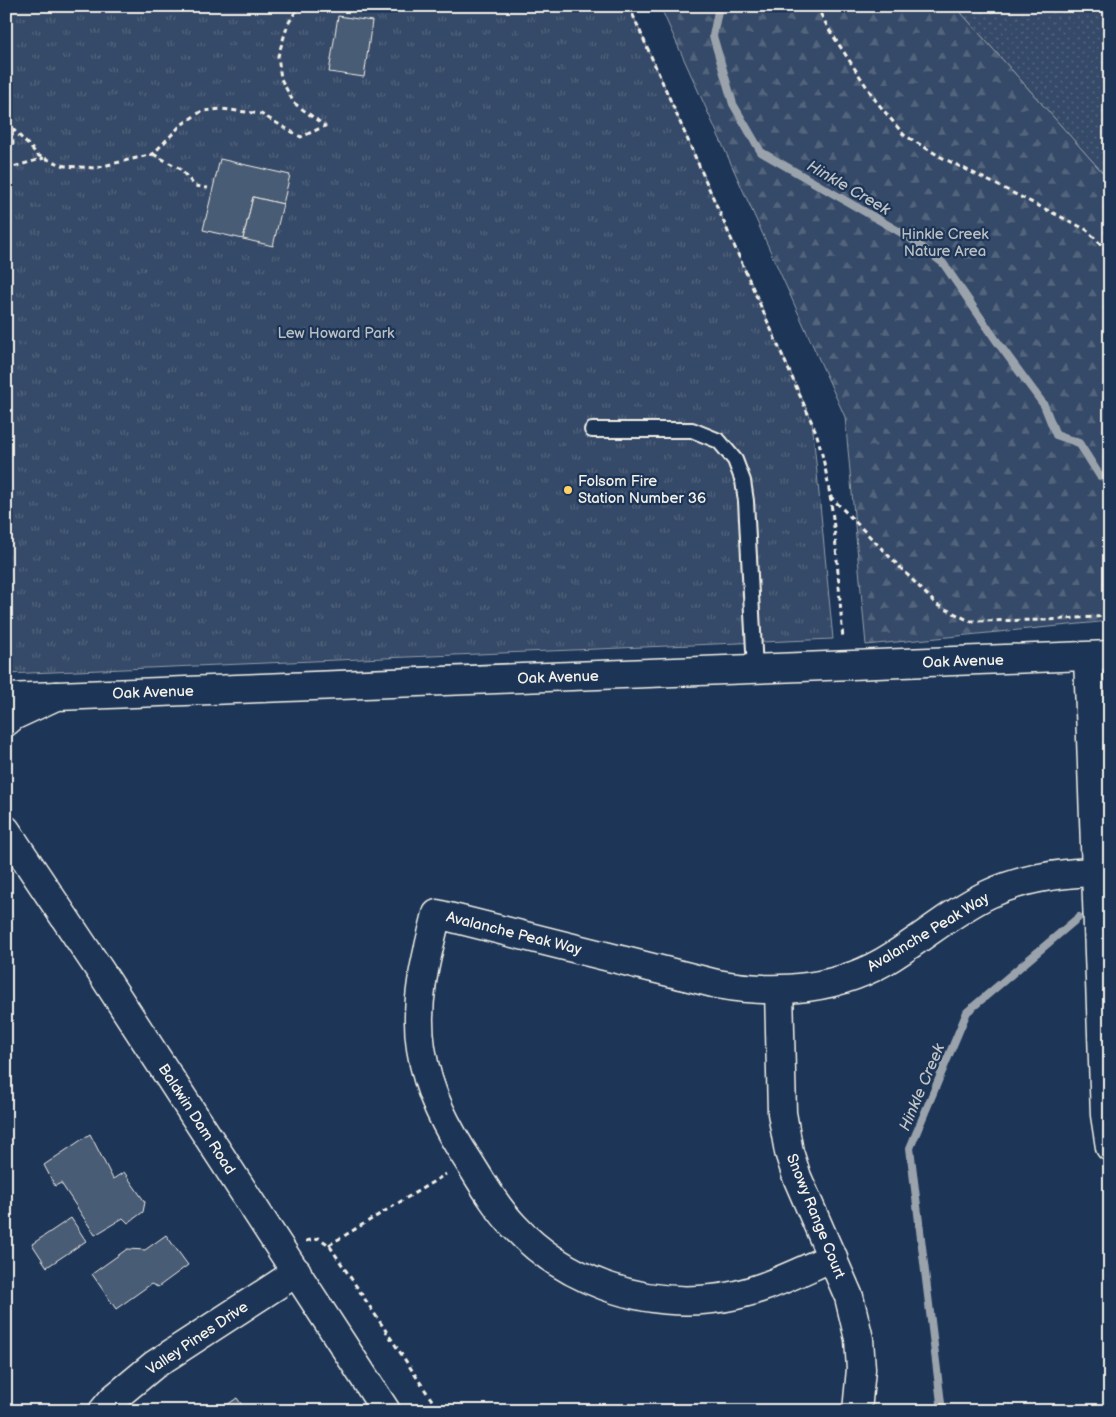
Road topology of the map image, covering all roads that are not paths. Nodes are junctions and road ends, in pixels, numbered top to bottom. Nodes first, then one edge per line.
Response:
1 (592, 430) dead end
2 (1099, 656) edge
3 (755, 669) junction
4 (56, 696) junction
5 (6, 698) edge
6 (6, 722) edge
7 (6, 830) edge
8 (1096, 872) junction
9 (779, 990) junction
10 (1110, 1147) edge
11 (833, 1257) junction
12 (290, 1262) junction
13 (103, 1411) edge
14 (386, 1411) edge
15 (857, 1411) edge

1 - 3 lane
2 - 3 street, Oak Avenue
2 - 8 street
3 - 4 street, Oak Avenue
4 - 5 street, Oak Avenue
4 - 6 street
7 - 12 street, Baldwin Dam Road
8 - 9 street, Avalanche Peak Way
8 - 10 street
9 - 11 street, Snowy Range Court
9 - 11 street, Avalanche Peak Way
11 - 15 street, Snowy Range Court
12 - 13 street, Valley Pines Drive
12 - 14 street, Baldwin Dam Road

